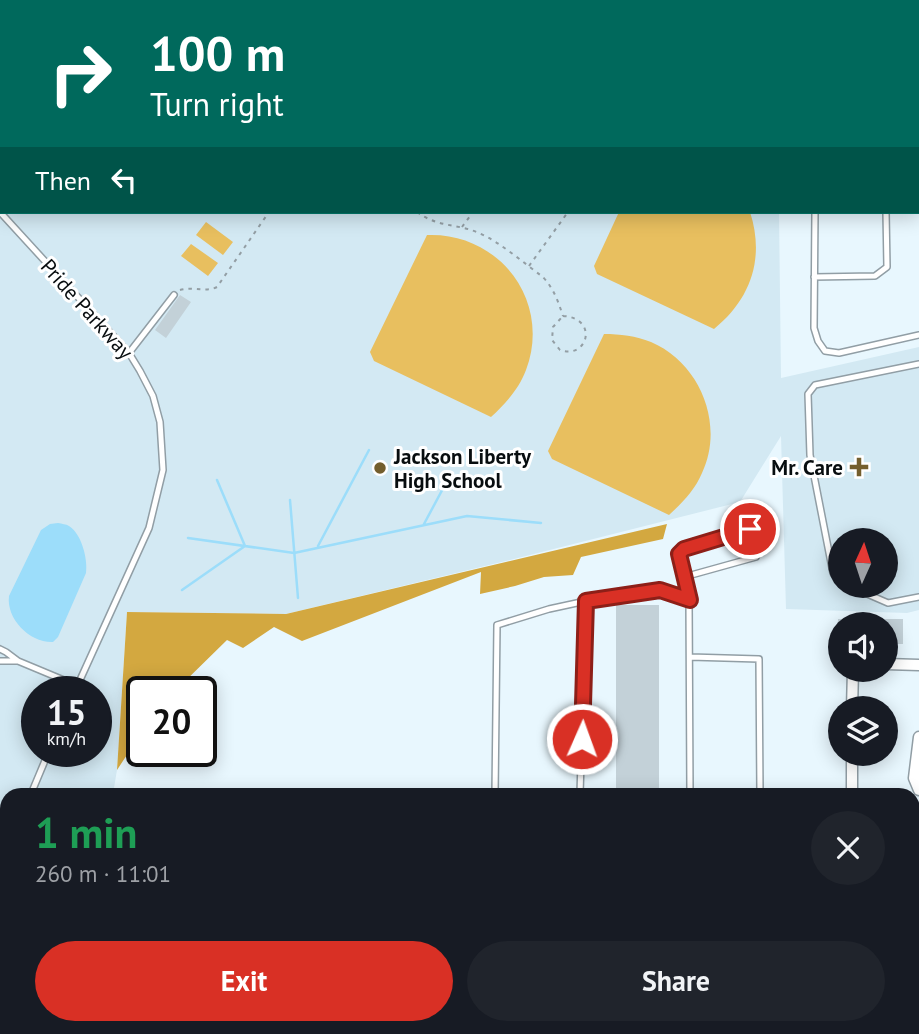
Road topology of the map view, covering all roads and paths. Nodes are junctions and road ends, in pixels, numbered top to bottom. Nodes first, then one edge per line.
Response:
1 (2, 214) edge
2 (268, 214) edge
3 (420, 214) edge
4 (472, 214) edge
5 (567, 214) edge
6 (815, 214) edge
7 (886, 214) edge
8 (462, 227) junction
9 (528, 266) junction
10 (814, 277) junction
11 (174, 295) joint
12 (563, 316) junction
13 (919, 335) edge
14 (129, 353) junction
15 (919, 364) edge
16 (828, 547) edge
17 (684, 577) junction
18 (919, 597) edge
19 (877, 598) edge
20 (690, 600) junction
21 (586, 601) junction
22 (0, 649) edge
23 (690, 657) junction
24 (0, 661) edge
25 (18, 661) junction
26 (898, 665) edge
27 (919, 666) edge
28 (50, 676) edge
29 (83, 676) edge
30 (919, 737) edge
31 (852, 766) edge
32 (42, 767) edge
33 (34, 788) edge
34 (495, 788) edge
35 (580, 788) edge
36 (690, 788) edge
37 (760, 788) edge
38 (852, 788) edge
39 (918, 788) edge

1 - 14 lane, Pride Parkway
2 - 11 path
3 - 8 path
4 - 8 path
5 - 9 path
6 - 10 lane
7 - 10 lane
8 - 9 path
9 - 12 path
10 - 13 lane
11 - 14 lane
12 - 12 path
14 - 29 lane, Pride Parkway
15 - 16 lane
17 - 17 lane
17 - 20 lane
18 - 19 lane
20 - 21 lane
20 - 23 lane
21 - 34 lane
21 - 35 lane
22 - 25 lane
23 - 36 lane
23 - 37 lane
24 - 25 lane
25 - 28 lane
26 - 27 street
30 - 39 street
31 - 38 street
32 - 33 lane

